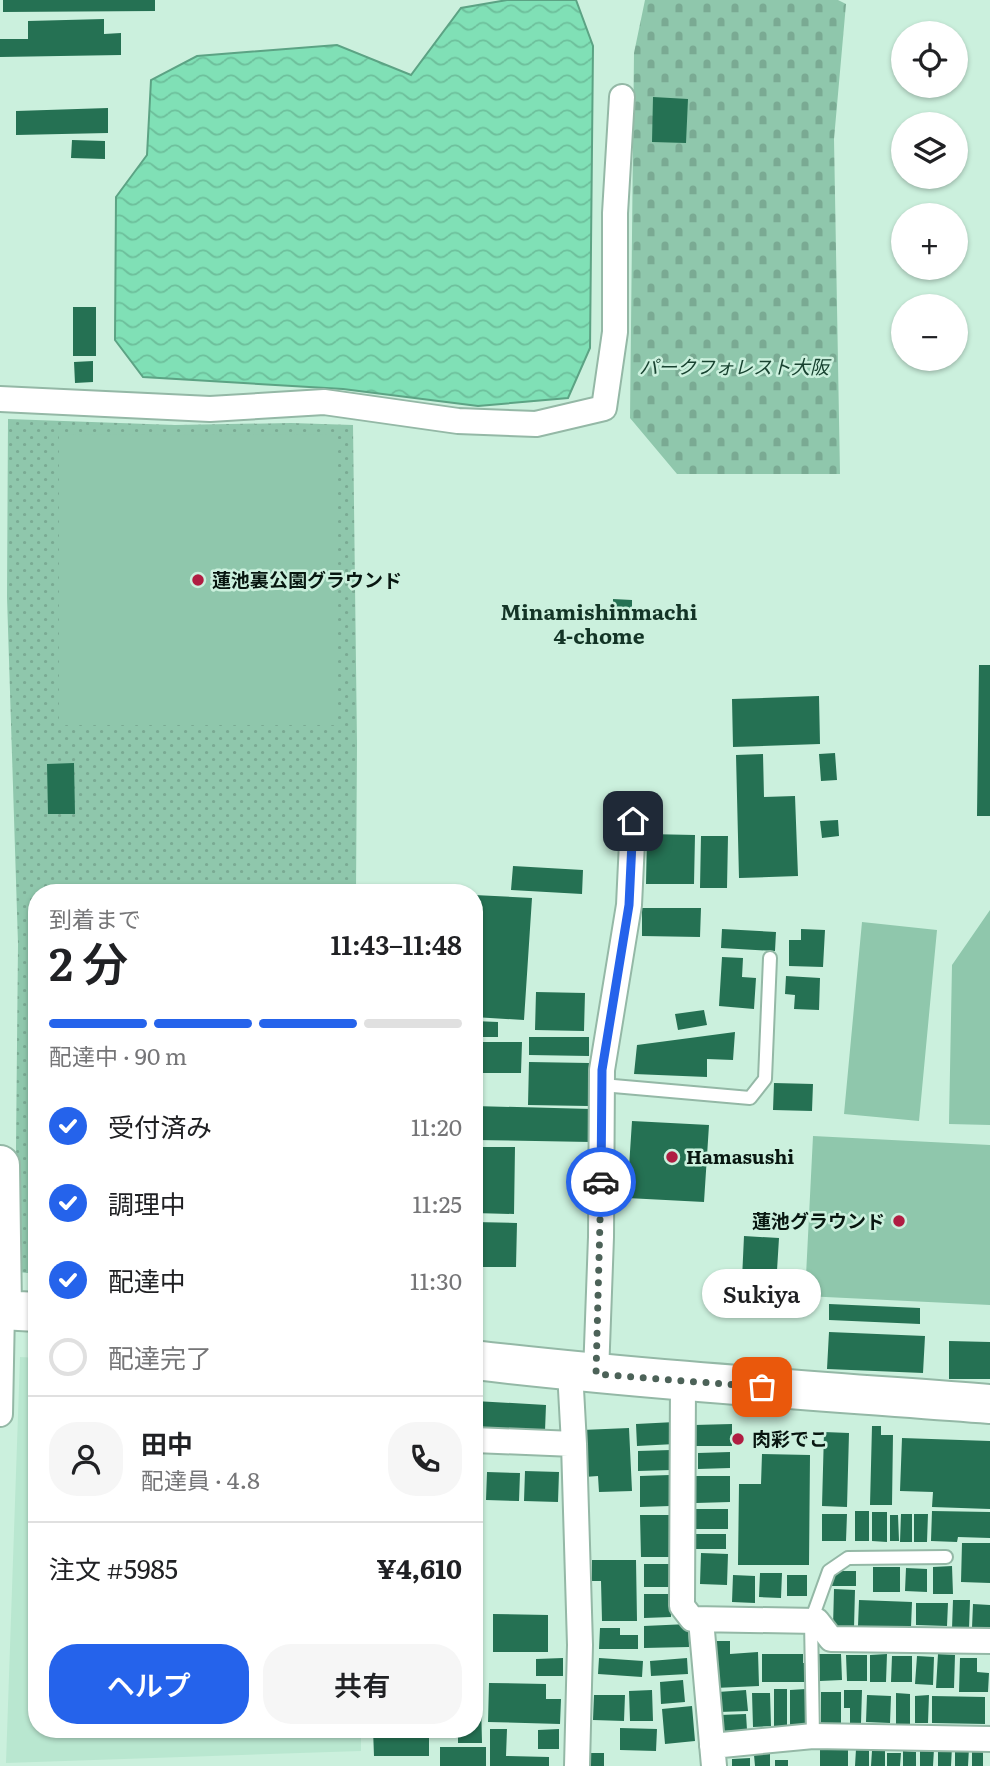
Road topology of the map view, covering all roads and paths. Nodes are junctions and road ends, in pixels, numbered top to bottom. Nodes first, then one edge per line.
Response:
1 (622, 97) dead end
2 (0, 399) edge
3 (633, 821) dead end
4 (770, 958) dead end
5 (602, 1085) junction
6 (0, 1165) edge
7 (13, 1310) edge
8 (483, 1361) edge
9 (583, 1373) junction
10 (683, 1382) junction
11 (990, 1405) edge
12 (0, 1414) edge
13 (483, 1440) edge
14 (575, 1444) junction
15 (946, 1557) dead end
16 (701, 1620) junction
17 (811, 1620) junction
18 (990, 1641) edge
19 (813, 1736) junction
20 (990, 1739) edge
21 (713, 1756) edge
22 (576, 1766) edge

1 - 2 street
3 - 5 street
4 - 5 lane
5 - 9 street
6 - 7 main road
7 - 12 street
8 - 9 main road
9 - 10 main road
9 - 14 street
10 - 11 main road
10 - 16 street
13 - 14 street
14 - 22 street
15 - 17 lane
16 - 17 street
16 - 21 street
17 - 18 street
17 - 19 lane
19 - 20 street
19 - 21 street

